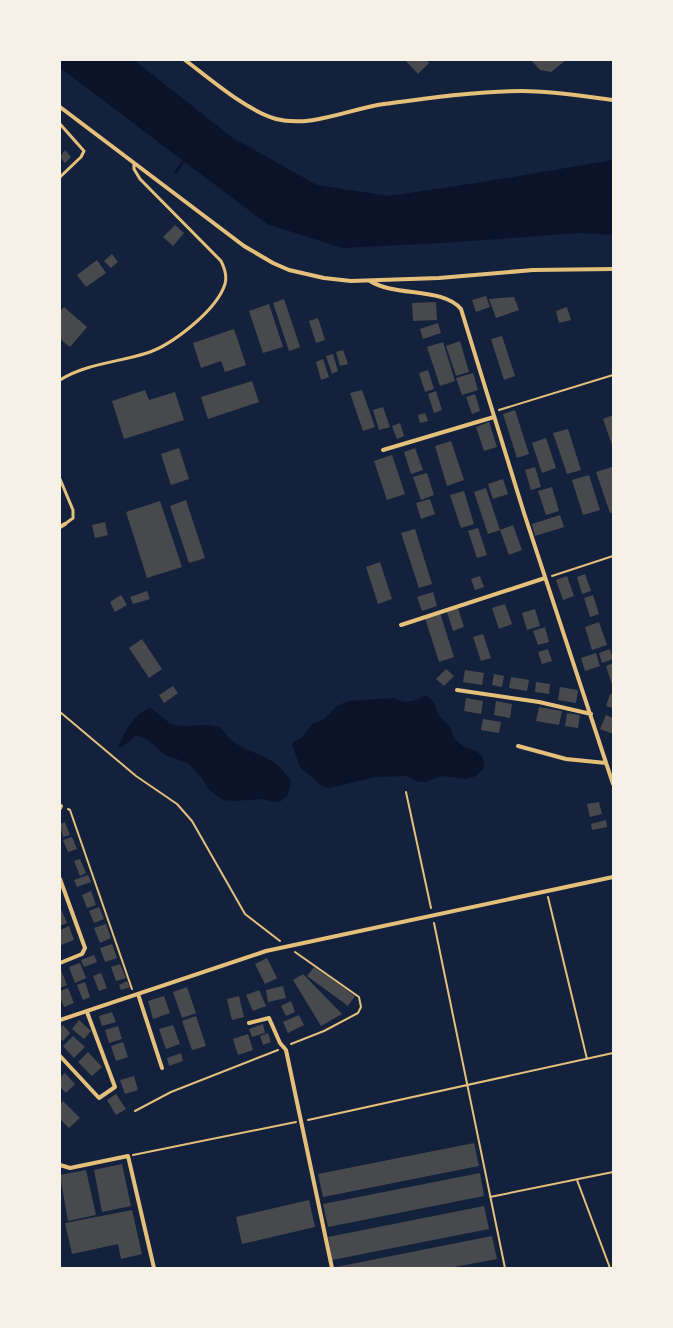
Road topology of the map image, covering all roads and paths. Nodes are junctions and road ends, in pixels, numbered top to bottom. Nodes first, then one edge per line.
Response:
1 (185, 60) edge
2 (613, 100) edge
3 (60, 106) edge
4 (60, 124) edge
5 (134, 164) junction
6 (60, 177) edge
7 (613, 269) edge
8 (370, 281) junction
9 (613, 375) edge
10 (60, 380) edge
11 (492, 411) junction
12 (494, 417) junction
13 (383, 450) dead end
14 (60, 479) edge
15 (65, 524) joint
16 (60, 527) edge
17 (613, 556) edge
18 (545, 578) junction
19 (401, 625) dead end
20 (457, 690) dead end
21 (60, 712) edge
22 (591, 714) junction
23 (518, 746) dead end
24 (606, 763) junction
25 (613, 784) edge
26 (406, 792) dead end
27 (61, 807) edge
28 (613, 877) edge
29 (60, 879) edge
30 (546, 890) junction
31 (432, 914) junction
32 (287, 946) junction
33 (60, 963) edge
34 (136, 994) junction
35 (88, 1012) junction
36 (60, 1020) edge
37 (249, 1023) dead end
38 (284, 1048) junction
39 (613, 1053) edge
40 (60, 1056) edge
41 (586, 1059) junction
42 (162, 1068) dead end
43 (468, 1085) junction
44 (135, 1111) dead end
45 (60, 1165) edge
46 (613, 1172) edge
47 (577, 1180) junction
48 (490, 1197) junction
49 (154, 1268) edge
50 (332, 1268) edge
51 (505, 1268) edge
52 (610, 1268) edge

1 - 2 street
3 - 5 street
4 - 6 lane
5 - 8 street
5 - 10 lane
7 - 8 street
8 - 11 street
9 - 11 path
11 - 12 street
12 - 13 street
12 - 18 street
14 - 15 lane
15 - 16 street
17 - 18 path
18 - 19 street
18 - 22 street
20 - 22 street
21 - 32 path
22 - 24 street
23 - 24 street
24 - 25 street
26 - 31 path
27 - 34 path
28 - 30 street
29 - 33 street
30 - 31 street
30 - 41 path
31 - 32 street
31 - 43 path
32 - 34 street
32 - 38 path
34 - 35 street
34 - 42 street
35 - 36 street
35 - 40 street
37 - 38 street
38 - 44 path
38 - 50 street
39 - 41 path
41 - 43 path
43 - 48 path
45 - 49 street
46 - 47 path
47 - 48 path
47 - 52 path
48 - 51 path

